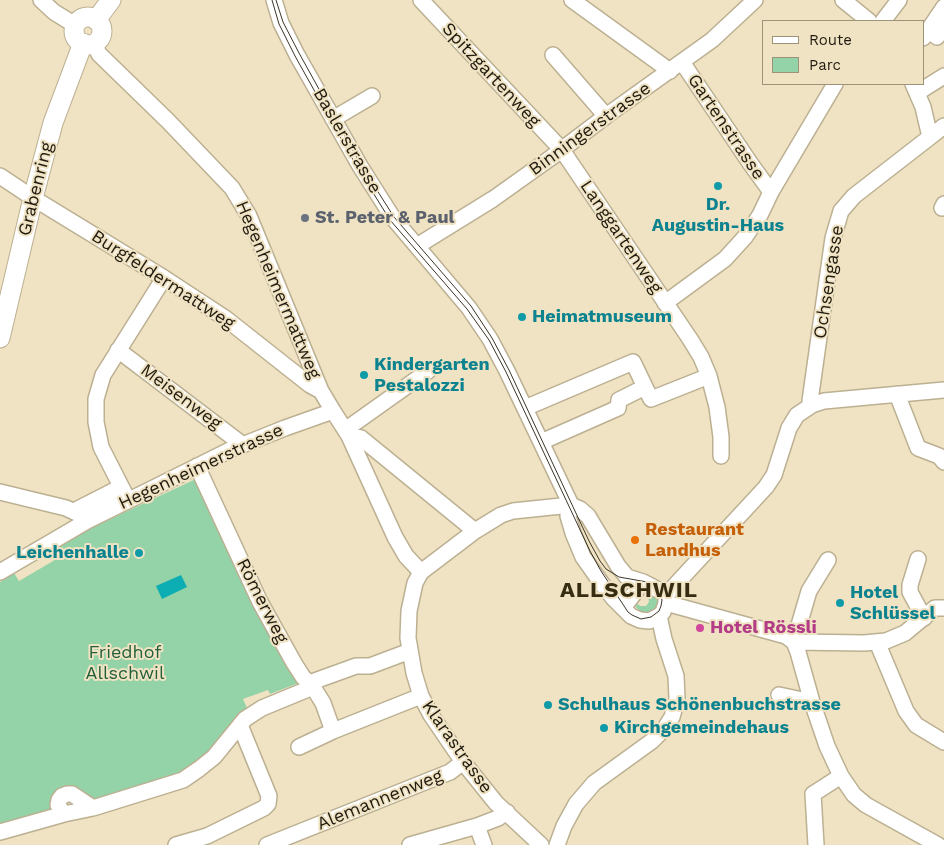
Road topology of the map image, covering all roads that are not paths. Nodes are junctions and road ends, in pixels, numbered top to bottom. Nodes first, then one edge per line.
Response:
1 (41, 0) edge
2 (111, 0) edge
3 (274, 0) edge
4 (421, 0) edge
5 (572, 0) edge
6 (755, 0) edge
7 (843, 0) edge
8 (899, 0) edge
9 (592, 7) edge
10 (944, 7) edge
11 (96, 20) junction
12 (868, 20) edge
13 (884, 20) edge
14 (75, 25) junction
15 (944, 28) edge
16 (925, 34) edge
17 (88, 43) junction
18 (553, 55) dead end
19 (676, 66) junction
20 (944, 76) edge
21 (924, 84) edge
22 (834, 85) edge
23 (915, 88) edge
24 (372, 96) dead end
25 (606, 116) junction
26 (333, 119) junction
27 (944, 126) edge
28 (930, 137) junction
29 (562, 150) junction
30 (0, 176) edge
31 (771, 192) junction
32 (33, 198) junction
33 (417, 246) junction
34 (164, 278) junction
35 (5, 294) edge
36 (665, 303) junction
37 (0, 338) edge
38 (118, 350) junction
39 (428, 371) dead end
40 (709, 376) junction
41 (944, 390) edge
42 (322, 391) junction
43 (648, 393) junction
44 (897, 394) junction
45 (812, 405) junction
46 (525, 408) junction
47 (332, 412) junction
48 (347, 433) junction
49 (541, 442) junction
50 (243, 445) junction
51 (721, 456) dead end
52 (944, 462) edge
53 (197, 466) junction
54 (0, 492) edge
55 (125, 494) junction
56 (571, 505) junction
57 (74, 511) junction
58 (87, 521) junction
59 (475, 531) junction
60 (918, 558) dead end
61 (828, 560) dead end
62 (2, 571) edge
63 (421, 572) junction
64 (643, 582) junction
65 (664, 605) junction
66 (623, 608) junction
67 (944, 608) edge
68 (924, 618) junction
69 (794, 642) junction
70 (877, 642) junction
71 (410, 651) junction
72 (311, 685) junction
73 (779, 695) dead end
74 (421, 696) junction
75 (812, 702) junction
76 (240, 725) junction
77 (333, 731) junction
78 (944, 742) edge
79 (299, 747) dead end
80 (463, 762) junction
81 (841, 776) junction
82 (507, 812) junction
83 (477, 826) junction
84 (0, 832) edge
85 (443, 841) edge
86 (176, 845) edge
87 (267, 845) edge
88 (410, 845) edge
89 (484, 845) edge
90 (541, 845) edge
91 (557, 845) edge
92 (816, 845) edge
93 (938, 845) edge

1 - 14 street
2 - 11 main road
3 - 26 street, Baslerstrasse
4 - 29 street, Spitzgartenweg
5 - 9 street, Gartenstrasse
6 - 19 street, Binningerstrasse
7 - 12 street
8 - 13 street
9 - 19 street, Gartenstrasse
10 - 16 street
11 - 14 main road
11 - 17 main road
14 - 17 main road
15 - 16 street
17 - 32 main road, Grabenring
17 - 42 street, Hegenheimermattweg
18 - 25 street
19 - 25 street, Binningerstrasse
19 - 31 street, Gartenstrasse
20 - 21 street
22 - 31 street
23 - 28 street
24 - 26 street
25 - 29 street, Binningerstrasse
26 - 33 street, Baslerstrasse
27 - 28 street, Ochsengasse
28 - 45 street, Ochsengasse
29 - 33 street, Binningerstrasse
29 - 36 street, Langgartenweg
30 - 32 street, Burgfeldermattweg
31 - 36 street
32 - 34 street, Burgfeldermattweg
32 - 35 main road, Grabenring
33 - 46 street, Baslerstrasse
34 - 38 street
34 - 42 street, Burgfeldermattweg
35 - 37 main road, Grabenring
36 - 40 street, Langgartenweg
38 - 50 street, Meisenweg
38 - 55 street
39 - 48 street
40 - 43 street
40 - 51 street, Langgartenweg
41 - 44 street
42 - 47 street, Hegenheimermattweg
43 - 46 street
43 - 49 street
44 - 45 street
44 - 52 street
45 - 65 street
46 - 49 street, Baslerstrasse
47 - 48 street
47 - 50 street, Hegenheimerstrasse
48 - 59 street
48 - 63 street
49 - 56 street, Baslerstrasse
50 - 53 street, Hegenheimerstrasse
53 - 55 street, Hegenheimerstrasse
53 - 72 street, Römerweg
54 - 57 street
55 - 57 street
55 - 58 street, Hegenheimerstrasse
56 - 59 street
56 - 64 street
56 - 66 street
57 - 58 street
58 - 62 street, Hegenheimerstrasse
59 - 63 street
60 - 68 street
61 - 69 street
63 - 71 street, Klarastrasse
64 - 65 street
64 - 66 street
65 - 66 street
65 - 69 street
65 - 91 street
67 - 68 street
68 - 70 street
69 - 70 street
69 - 75 street
70 - 78 street
71 - 72 street
71 - 74 street, Klarastrasse
72 - 76 street
72 - 77 street, Römerweg
73 - 75 street
74 - 77 street
74 - 80 street, Klarastrasse
75 - 81 street
76 - 84 street
76 - 86 street
77 - 79 street
80 - 82 street, Klarastrasse
80 - 87 street, Alemannenweg
81 - 92 street
81 - 93 street
82 - 83 street
82 - 90 street, Klarastrasse
83 - 85 street
83 - 89 street
85 - 88 street

